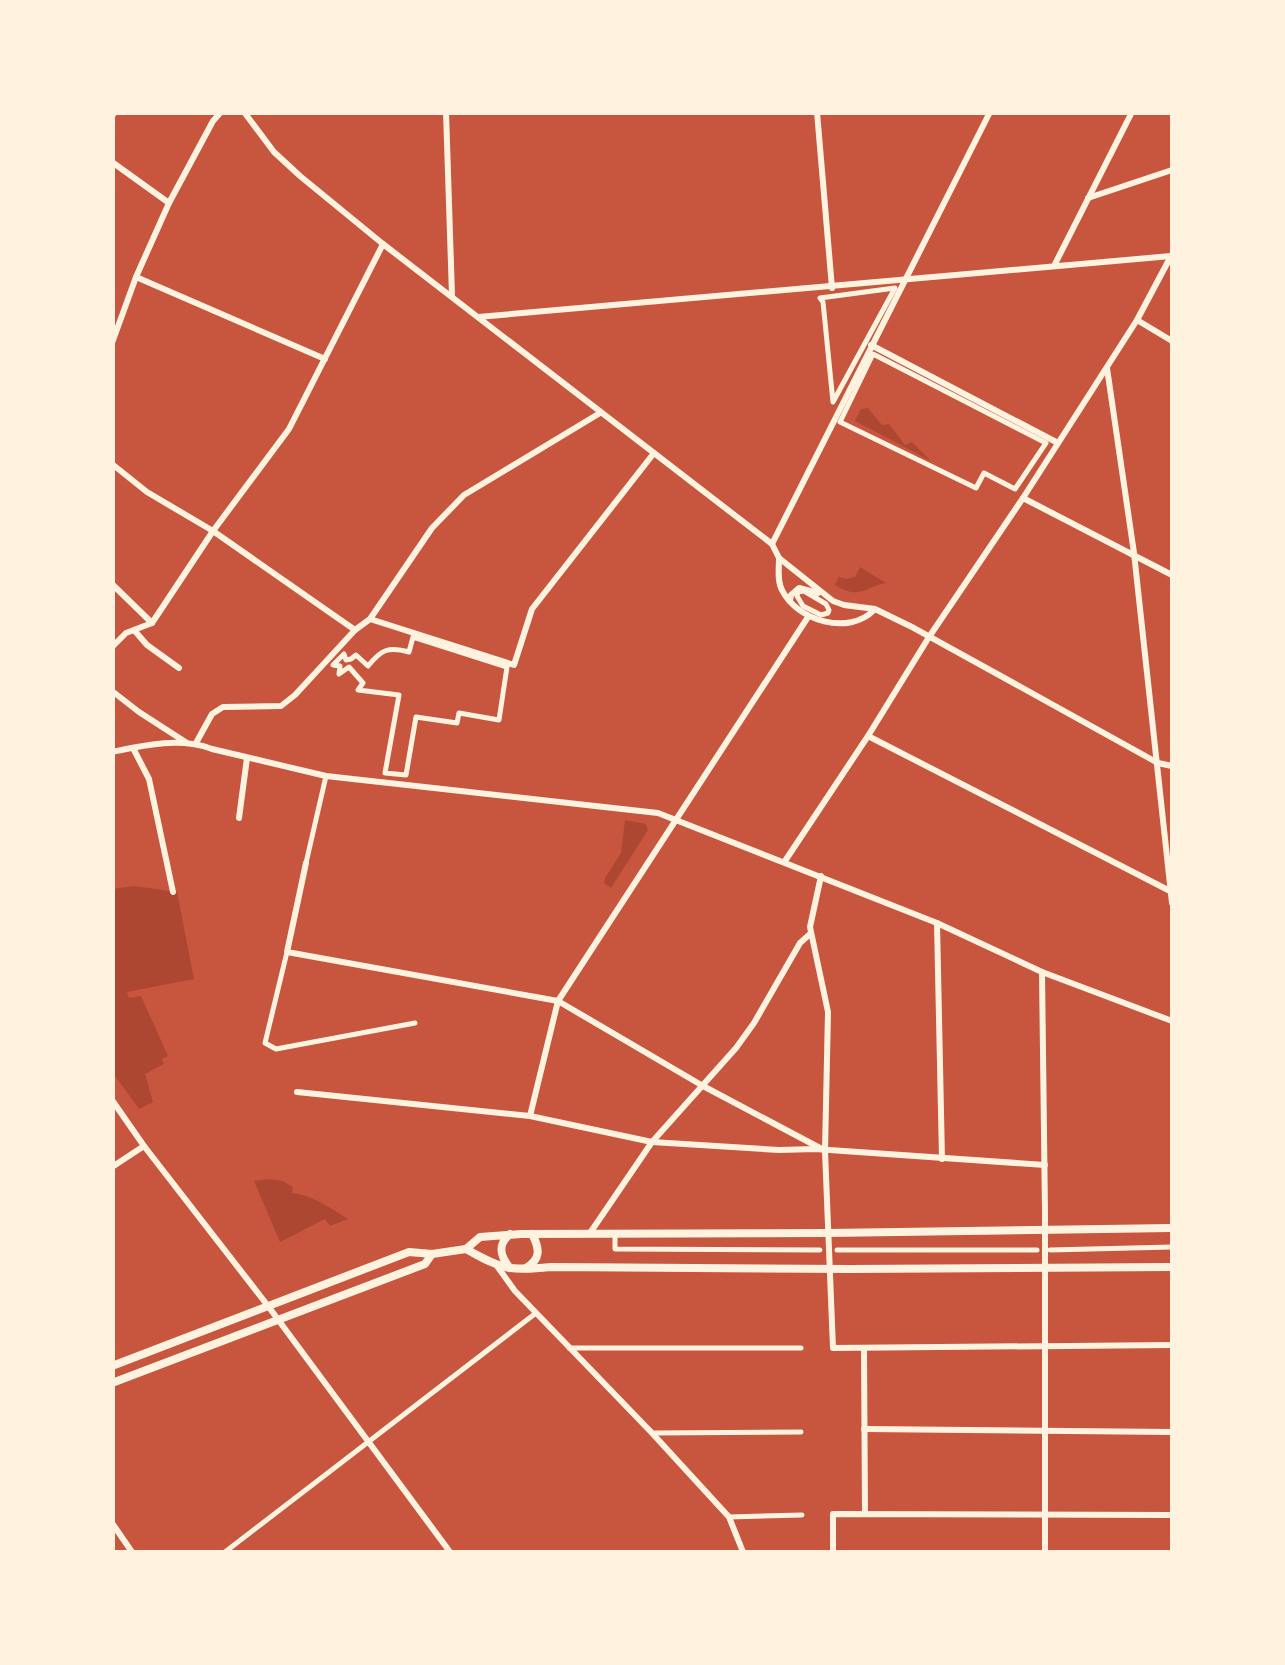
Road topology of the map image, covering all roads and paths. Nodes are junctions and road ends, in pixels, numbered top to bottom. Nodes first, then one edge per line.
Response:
1 (221, 112) edge
2 (244, 112) edge
3 (446, 112) edge
4 (817, 112) edge
5 (990, 112) edge
6 (1132, 112) edge
7 (112, 162) edge
8 (1172, 170) edge
9 (1087, 198) junction
10 (168, 202) junction
11 (384, 244) junction
12 (1172, 256) edge
13 (1054, 265) junction
14 (136, 277) junction
15 (905, 279) junction
16 (832, 288) junction
17 (452, 296) junction
18 (820, 298) joint
19 (478, 317) junction
20 (1137, 320) junction
21 (1172, 341) edge
22 (112, 343) edge
23 (872, 345) junction
24 (325, 358) junction
25 (1107, 366) junction
26 (600, 413) junction
27 (840, 422) joint
28 (1058, 443) junction
29 (654, 453) junction
30 (112, 464) edge
31 (1023, 498) junction
32 (213, 531) junction
33 (772, 544) junction
34 (1134, 553) junction
35 (780, 558) junction
36 (1170, 572) edge
37 (112, 584) edge
38 (798, 592) joint
39 (824, 595) junction
40 (833, 601) junction
41 (790, 602) junction
42 (875, 609) junction
43 (808, 616) junction
44 (370, 619) junction
45 (826, 622) junction
46 (152, 624) junction
47 (134, 630) junction
48 (354, 630) junction
49 (928, 636) junction
50 (112, 647) edge
51 (179, 668) dead end
52 (112, 691) edge
53 (868, 736) junction
54 (192, 744) junction
55 (133, 748) junction
56 (112, 752) edge
57 (247, 758) junction
58 (1158, 763) junction
59 (1172, 766) edge
60 (385, 772) joint
61 (326, 776) junction
62 (239, 818) dead end
63 (676, 821) junction
64 (784, 862) junction
65 (306, 863) joint
66 (821, 876) junction
67 (173, 892) dead end
68 (1171, 892) edge
69 (1172, 903) edge
70 (937, 922) junction
71 (810, 934) junction
72 (287, 952) junction
73 (1042, 972) junction
74 (558, 1002) junction
75 (1172, 1021) edge
76 (416, 1023) dead end
77 (703, 1086) junction
78 (297, 1092) dead end
79 (112, 1100) edge
80 (530, 1116) junction
81 (652, 1142) junction
82 (144, 1146) junction
83 (826, 1150) junction
84 (942, 1160) junction
85 (1045, 1165) junction
86 (112, 1167) edge
87 (1172, 1228) edge
88 (1045, 1230) junction
89 (590, 1232) junction
90 (615, 1232) junction
91 (828, 1233) junction
92 (510, 1234) junction
93 (532, 1234) junction
94 (1172, 1247) edge
95 (466, 1249) junction
96 (820, 1250) dead end
97 (836, 1250) dead end
98 (1038, 1250) dead end
99 (1050, 1250) dead end
100 (432, 1254) junction
101 (496, 1266) junction
102 (1172, 1267) edge
103 (1044, 1268) junction
104 (510, 1269) junction
105 (831, 1269) junction
106 (522, 1270) junction
107 (515, 1291) junction
108 (268, 1306) junction
109 (536, 1313) junction
110 (277, 1319) junction
111 (1046, 1346) junction
112 (1172, 1346) edge
113 (569, 1348) junction
114 (801, 1348) dead end
115 (864, 1348) junction
116 (112, 1366) edge
117 (112, 1382) edge
118 (864, 1429) junction
119 (652, 1432) junction
120 (801, 1432) dead end
121 (1046, 1432) junction
122 (1172, 1432) edge
123 (368, 1443) junction
124 (802, 1514) dead end
125 (865, 1514) junction
126 (1045, 1516) junction
127 (1172, 1516) edge
128 (730, 1517) junction
129 (112, 1523) edge
130 (132, 1552) edge
131 (225, 1552) edge
132 (450, 1552) edge
133 (743, 1552) edge
134 (833, 1552) edge
135 (1045, 1552) edge

1 - 10 street
2 - 11 street
3 - 17 street
4 - 16 street
5 - 15 street
6 - 9 street
7 - 10 street
8 - 9 street
9 - 13 street
10 - 14 street
11 - 17 street
11 - 24 street
12 - 13 street
12 - 20 street
13 - 15 street
14 - 22 street
14 - 24 street
15 - 16 street
15 - 23 street
16 - 19 street
17 - 19 street
18 - 18 street
19 - 26 street
20 - 21 street
20 - 25 street
23 - 28 street
23 - 33 street
24 - 32 street
25 - 28 street
25 - 34 street
26 - 29 street
26 - 44 street
27 - 27 street
28 - 31 street
29 - 33 street
29 - 44 street
30 - 32 street
31 - 34 street
31 - 49 street
32 - 46 street
32 - 48 street
33 - 35 street
34 - 36 street
34 - 58 street
35 - 39 street
35 - 41 street
37 - 46 street
38 - 38 street
39 - 40 street
39 - 41 street
40 - 42 street
40 - 45 street
41 - 43 street
42 - 45 street
42 - 49 street
43 - 45 street
43 - 63 street
44 - 48 street
46 - 47 street
47 - 50 street
47 - 51 street
48 - 54 street
49 - 53 street
49 - 58 street
52 - 54 street
53 - 64 street
53 - 68 street
54 - 55 street
54 - 57 street
55 - 56 street
55 - 67 street
57 - 61 street
57 - 62 street
58 - 59 street
58 - 68 street
60 - 60 street
61 - 63 street
61 - 65 street
63 - 64 street
63 - 74 street
64 - 66 street
65 - 72 street
66 - 70 street
66 - 71 street
68 - 69 street
70 - 73 street
70 - 84 street
71 - 77 street
71 - 83 street
72 - 74 street
72 - 76 street
73 - 75 street
73 - 85 street
74 - 77 street
74 - 80 street
77 - 81 street
77 - 83 street
78 - 80 street
79 - 82 street
80 - 81 street
81 - 83 street
81 - 89 street
82 - 86 street
82 - 108 street
83 - 84 street
83 - 91 street
84 - 85 street
85 - 88 street
87 - 88 street
88 - 91 street
88 - 103 street
89 - 90 street
89 - 93 street
90 - 91 street
90 - 96 street
91 - 105 street
92 - 93 street
92 - 95 street
92 - 104 street
93 - 106 street
94 - 99 street
95 - 100 street
95 - 101 street
97 - 98 street
100 - 108 street
100 - 110 street
101 - 104 street
101 - 107 street
102 - 103 street
103 - 105 street
103 - 111 street
104 - 106 street
105 - 106 street
105 - 115 street
106 - 107 street
107 - 109 street
108 - 110 street
108 - 116 street
109 - 113 street
109 - 123 street
110 - 117 street
110 - 123 street
111 - 112 street
111 - 115 street
111 - 121 street
113 - 114 street
113 - 119 street
115 - 118 street
118 - 121 street
118 - 125 street
119 - 120 street
119 - 128 street
121 - 122 street
121 - 126 street
123 - 131 street
123 - 132 street
124 - 128 street
125 - 126 street
125 - 134 street
126 - 127 street
126 - 135 street
128 - 133 street
129 - 130 street

